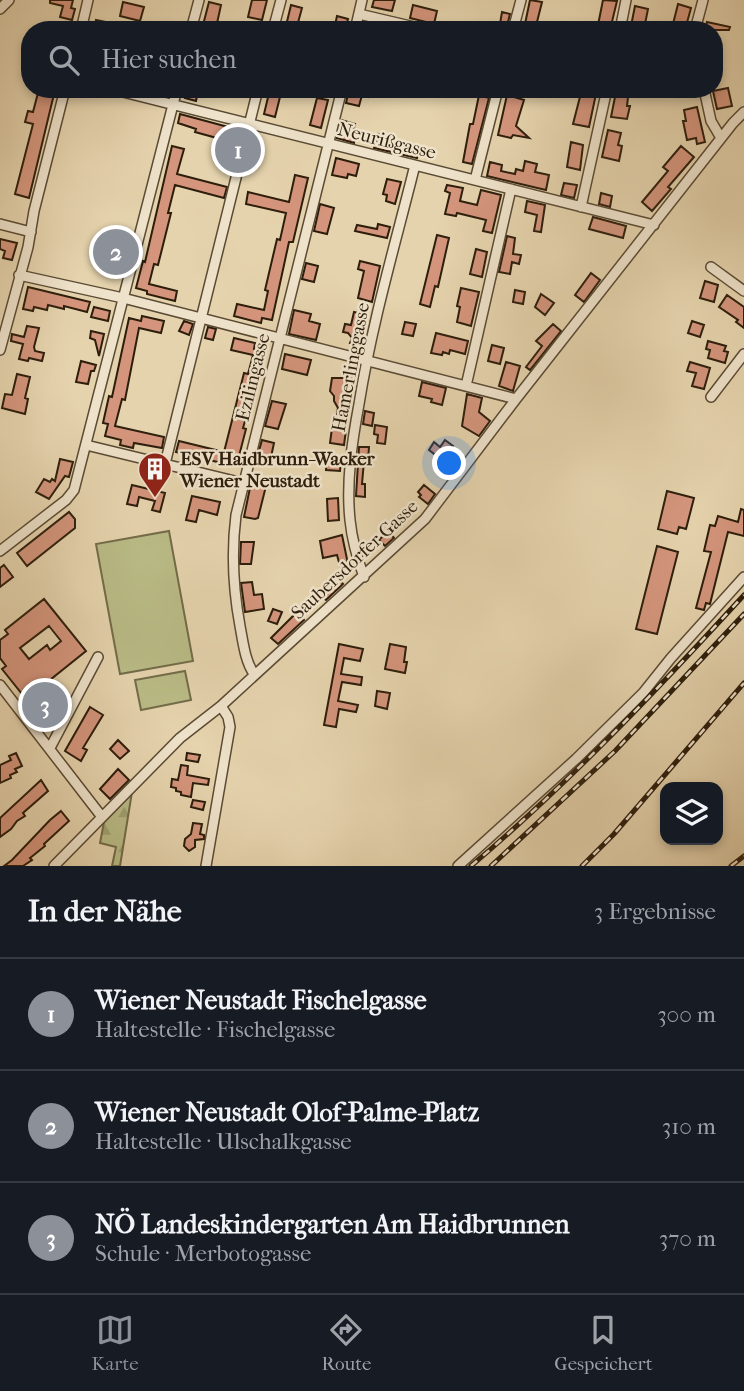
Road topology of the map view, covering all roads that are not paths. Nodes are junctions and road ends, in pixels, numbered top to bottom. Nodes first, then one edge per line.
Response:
1 (9, 0) edge
2 (88, 0) edge
3 (199, 0) edge
4 (281, 0) edge
5 (362, 0) edge
6 (521, 0) edge
7 (626, 0) edge
8 (703, 0) edge
9 (0, 9) edge
10 (359, 14) junction
11 (83, 21) edge
12 (193, 21) edge
13 (275, 21) edge
14 (357, 21) edge
15 (389, 21) edge
16 (515, 21) edge
17 (622, 21) edge
18 (697, 21) edge
19 (63, 98) edge
20 (146, 98) edge
21 (175, 98) edge
22 (256, 98) edge
23 (340, 98) edge
24 (496, 98) edge
25 (605, 98) edge
26 (706, 98) edge
27 (173, 105) junction
28 (744, 112) edge
29 (249, 124) junction
30 (722, 138) junction
31 (330, 144) junction
32 (415, 165) junction
33 (475, 180) junction
34 (511, 189) junction
35 (581, 207) junction
36 (0, 224) edge
37 (654, 225) junction
38 (31, 232) junction
39 (711, 267) dead end
40 (19, 275) junction
41 (744, 292) edge
42 (123, 298) junction
43 (201, 318) junction
44 (280, 338) junction
45 (1, 345) edge
46 (744, 354) edge
47 (366, 361) junction
48 (466, 386) junction
49 (711, 397) dead end
50 (516, 399) junction
51 (86, 445) junction
52 (165, 464) junction
53 (243, 483) junction
54 (0, 551) edge
55 (363, 577) junction
56 (744, 577) edge
57 (99, 657) dead end
58 (254, 674) junction
59 (0, 685) edge
60 (221, 706) junction
61 (50, 748) junction
62 (102, 817) junction
63 (54, 866) edge
64 (206, 866) edge
65 (458, 866) edge

1 - 9 street
2 - 11 street
3 - 12 street
4 - 13 street
5 - 10 street
6 - 16 street
7 - 17 street
8 - 18 street
10 - 14 street
10 - 15 street
19 - 38 street
20 - 27 street, Neurißgasse
21 - 27 street
22 - 29 street
23 - 31 street, Ezilingasse
24 - 33 street
25 - 35 street
26 - 30 street
27 - 29 street, Neurißgasse
27 - 42 street
28 - 30 street, Saubersdorfer Gasse
29 - 31 street, Neurißgasse
29 - 43 street
30 - 37 street, Saubersdorfer Gasse
31 - 32 street, Neurißgasse
31 - 44 street, Ezilingasse
32 - 33 street, Neurißgasse
32 - 47 street, Hamerlinggasse
33 - 34 street, Neurißgasse
34 - 35 street, Neurißgasse
34 - 48 street
35 - 37 street, Neurißgasse
36 - 38 street
37 - 50 street, Saubersdorfer Gasse
38 - 40 street
39 - 41 street
40 - 42 street
40 - 45 street
42 - 43 street
42 - 51 street
43 - 44 street
43 - 52 street
44 - 47 street
44 - 53 street, Ezilingasse
46 - 49 street
47 - 48 street
47 - 55 street, Hamerlinggasse
48 - 50 street
50 - 55 street, Saubersdorfer Gasse
51 - 52 street
51 - 54 street
52 - 53 street
53 - 58 street, Ezilingasse
55 - 58 street, Saubersdorfer Gasse
56 - 65 street
57 - 61 street
58 - 60 street, Saubersdorfer Gasse
59 - 61 street
60 - 62 street, Saubersdorfer Gasse
60 - 64 street
61 - 62 street
62 - 63 street, Saubersdorfer Gasse

